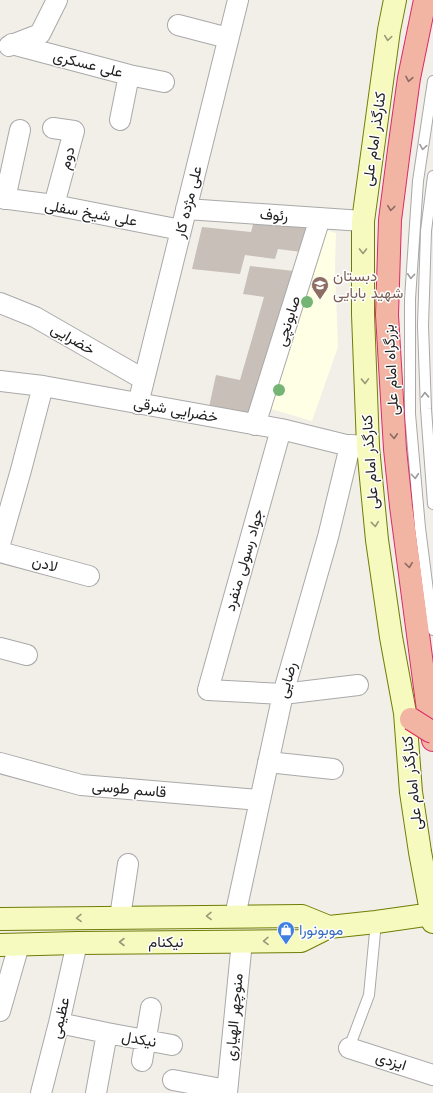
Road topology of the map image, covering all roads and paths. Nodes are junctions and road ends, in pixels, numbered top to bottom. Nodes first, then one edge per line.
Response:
1 (57, 0) edge
2 (238, 0) edge
3 (395, 0) edge
4 (425, 0) edge
5 (178, 25) dead end
6 (228, 38) junction
7 (6, 47) edge
8 (129, 75) junction
9 (433, 81) edge
10 (164, 82) dead end
11 (120, 120) dead end
12 (53, 128) dead end
13 (20, 130) dead end
14 (433, 176) edge
15 (3, 199) edge
16 (54, 205) junction
17 (186, 209) junction
18 (320, 218) junction
19 (363, 221) junction
20 (181, 230) junction
21 (0, 303) edge
22 (143, 379) junction
23 (0, 381) edge
24 (43, 386) junction
25 (138, 404) junction
26 (256, 425) junction
27 (281, 429) junction
28 (359, 446) junction
29 (433, 504) edge
30 (0, 544) edge
31 (0, 552) edge
32 (89, 576) dead end
33 (433, 630) edge
34 (0, 648) edge
35 (27, 656) dead end
36 (358, 685) dead end
37 (283, 694) junction
38 (408, 716) junction
39 (433, 732) edge
40 (433, 740) edge
41 (268, 762) junction
42 (0, 763) edge
43 (333, 769) dead end
44 (260, 800) junction
45 (128, 864) dead end
46 (235, 916) junction
47 (432, 916) edge
48 (120, 917) junction
49 (0, 919) edge
50 (376, 922) junction
51 (329, 927) junction
52 (242, 941) junction
53 (77, 943) junction
54 (9, 945) edge
55 (152, 1008) dead end
56 (0, 1011) edge
57 (59, 1023) junction
58 (107, 1033) junction
59 (146, 1040) junction
60 (172, 1045) dead end
61 (349, 1048) joint
62 (142, 1061) dead end
63 (433, 1074) edge
64 (173, 1080) dead end
65 (227, 1091) edge
66 (41, 1093) edge
67 (96, 1093) edge

1 - 7 street
2 - 6 street, علی مژده کار
3 -> 19 main road, کنارگذر امام علی
4 -> 40 highway, بزرگراه امام علی
5 - 6 street
6 - 17 street, علی مژده کار
7 - 8 street, علی عسکری
8 - 10 street, علی عسکری
8 - 11 street
9 -> 33 lane
12 - 16 street, دوم
13 - 15 street
29 -> 14 lane
15 - 16 street, علی شیخ سفلی
16 - 20 street, علی شیخ سفلی
17 - 18 street, رئوف
17 - 20 street, علی مژده کار
18 - 19 street, رئوف
18 - 26 street, صابونچی
19 -> 28 main road, کنارگذر امام علی
20 - 22 street, علی مژده کار
21 - 22 street, خضرایی
22 - 25 street, علی مژده کار
23 - 24 street, خضرایی شرقی
24 - 25 street, خضرایی شرقی
24 - 30 street
25 - 26 street, خضرایی شرقی
26 - 27 street, خضرایی شرقی
27 - 28 street, خضرایی شرقی
27 - 37 street, جواد رسولی منفرد
28 - 37 street, رضایی
28 -> 38 main road, کنارگذر امام علی
31 - 32 street, لادن
34 - 35 street
36 - 37 street
37 - 41 street, رضایی
38 - 39 highway, bridge
38 - 47 main road, کنارگذر امام علی
41 - 43 street
41 - 44 street, رضایی
42 - 44 street, قاسم طوسی
44 - 46 street, رضایی
45 - 48 street
46 -> 48 main road, نیکنام
46 - 51 main road, نیکنام
47 - 50 main road, نیکنام
48 -> 49 main road, نیکنام
50 - 51 main road, نیکنام
50 - 61 lane
51 -> 52 main road, نیکنام
52 -> 53 main road, نیکنام
52 - 65 street, منوچهر الهیاری
53 - 54 main road, نیکنام
53 - 57 street, عظیمی
54 - 56 street
55 - 59 street
57 - 58 street, نیکدل
57 - 66 street, عظیمی
58 - 59 street, نیکدل
58 - 67 street, نیکدل
59 - 60 street, نیکدل
59 - 62 street
61 - 63 street, ایزدی
64 - 65 street

